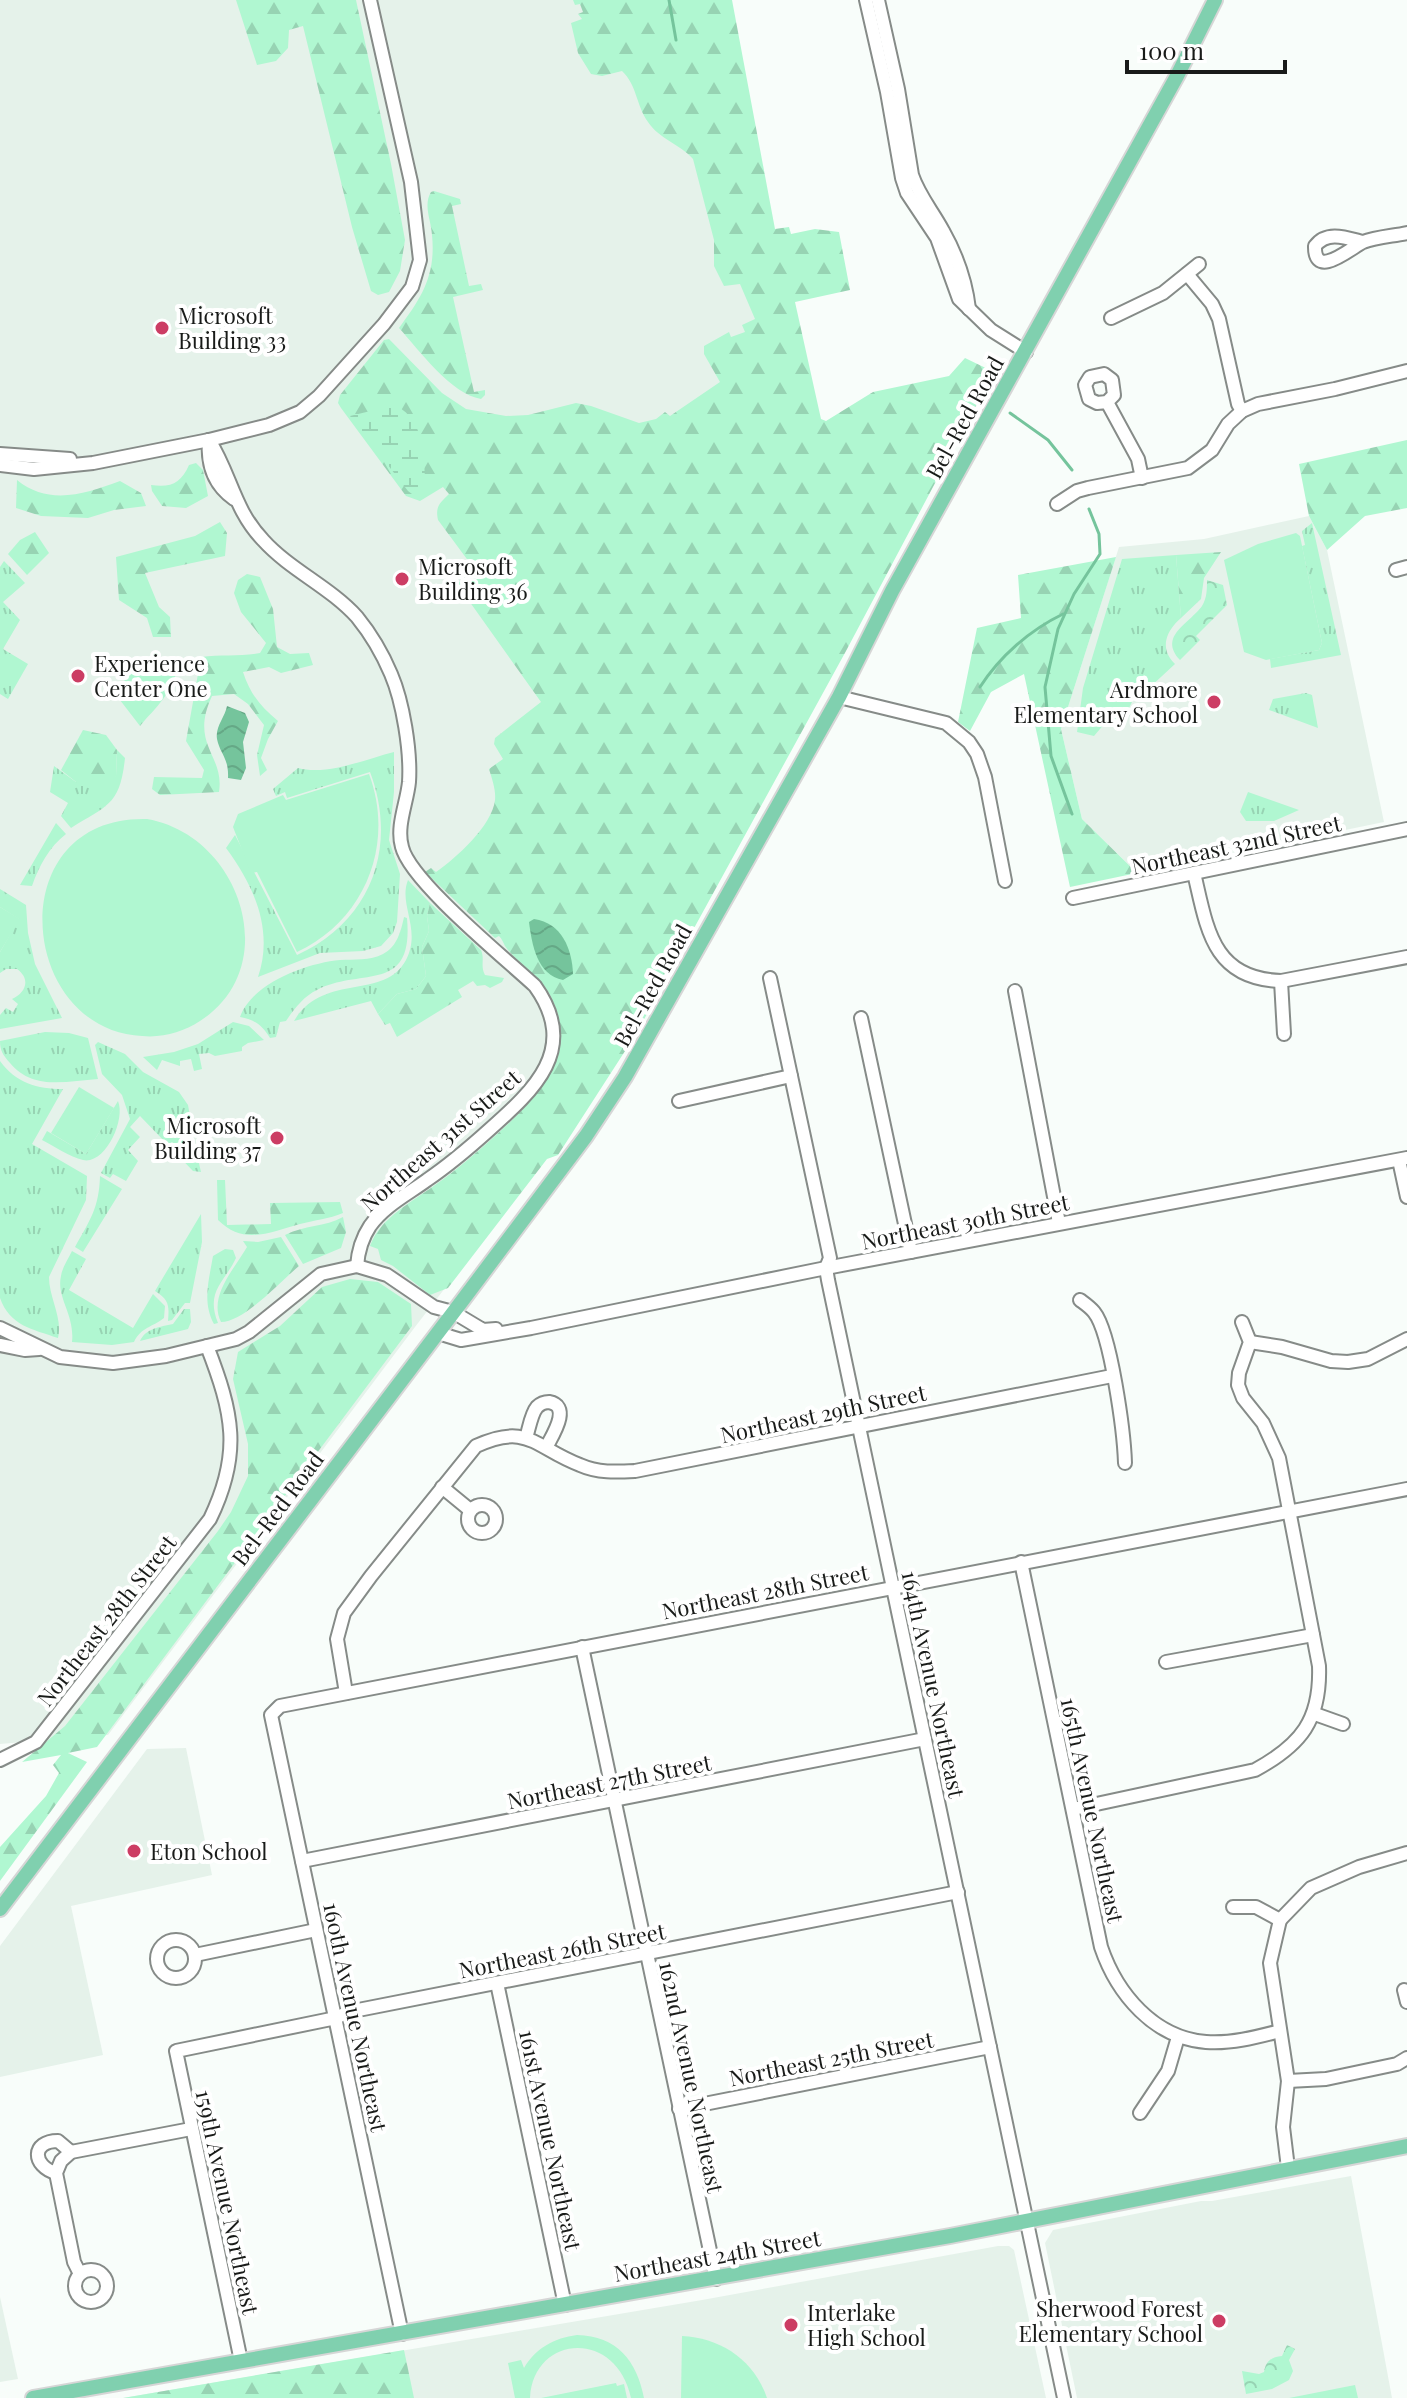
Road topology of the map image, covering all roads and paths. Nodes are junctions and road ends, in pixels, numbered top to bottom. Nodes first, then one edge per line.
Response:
1 (370, 0) edge
2 (866, 0) edge
3 (878, 0) edge
4 (1215, 0) edge
5 (893, 91) junction
6 (1407, 233) edge
7 (1363, 242) dead end
8 (1199, 264) dead end
9 (1187, 274) junction
10 (1111, 318) dead end
11 (1026, 352) junction
12 (1407, 371) edge
13 (1107, 402) dead end
14 (1242, 411) junction
15 (209, 440) junction
16 (0, 454) edge
17 (93, 463) junction
18 (0, 465) edge
19 (1142, 478) junction
20 (1057, 504) dead end
21 (839, 697) junction
22 (1407, 829) edge
23 (1194, 873) junction
24 (1005, 881) dead end
25 (1073, 898) dead end
26 (1407, 957) edge
27 (770, 978) dead end
28 (1281, 981) junction
29 (1015, 991) dead end
30 (861, 1018) dead end
31 (1284, 1034) dead end
32 (791, 1076) junction
33 (679, 1101) dead end
34 (1403, 1159) edge
35 (1407, 1197) edge
36 (1059, 1223) junction
37 (911, 1252) junction
38 (357, 1266) junction
39 (826, 1268) junction
40 (1080, 1300) dead end
41 (453, 1312) junction
42 (1242, 1322) dead end
43 (0, 1328) edge
44 (531, 1328) junction
45 (438, 1333) junction
46 (1407, 1338) edge
47 (1250, 1342) junction
48 (0, 1345) edge
49 (207, 1346) junction
50 (39, 1349) junction
51 (1112, 1376) junction
52 (859, 1426) junction
53 (526, 1438) junction
54 (547, 1446) junction
55 (1125, 1463) dead end
56 (442, 1487) junction
57 (1407, 1489) edge
58 (470, 1510) dead end
59 (1290, 1512) junction
60 (1021, 1562) junction
61 (894, 1586) junction
62 (1313, 1635) junction
63 (582, 1647) junction
64 (1166, 1662) dead end
65 (346, 1693) junction
66 (274, 1709) joint
67 (1315, 1714) junction
68 (1343, 1724) dead end
69 (925, 1739) junction
70 (0, 1760) edge
71 (614, 1800) junction
72 (1073, 1809) junction
73 (1407, 1853) edge
74 (302, 1861) junction
75 (958, 1892) junction
76 (1233, 1907) dead end
77 (0, 1909) edge
78 (1280, 1920) junction
79 (316, 1930) junction
80 (645, 1954) junction
81 (195, 1955) dead end
82 (497, 1983) junction
83 (336, 2018) junction
84 (1280, 2031) junction
85 (1178, 2037) junction
86 (990, 2047) junction
87 (176, 2051) joint
88 (1407, 2058) edge
89 (1288, 2081) junction
90 (679, 2109) junction
91 (1140, 2113) dead end
92 (191, 2129) junction
93 (1407, 2146) edge
94 (71, 2152) junction
95 (58, 2167) junction
96 (1288, 2168) junction
97 (1026, 2220) junction
98 (80, 2274) dead end
99 (716, 2279) junction
100 (565, 2305) junction
101 (402, 2334) junction
102 (241, 2361) junction
103 (33, 2398) edge
104 (1064, 2398) edge

1 - 15 street
2 - 5 street
3 - 5 street
4 - 11 main road, Bel-Red Road
5 - 11 street
6 - 7 street
8 - 9 street
9 - 10 street
9 - 14 street
11 - 21 main road, Bel-Red Road
12 - 14 street
13 - 19 street
14 - 19 street
15 - 17 street
15 - 38 street, Northeast 31st Street
16 - 17 street
17 - 18 street
19 - 20 street
21 - 24 street
21 - 41 main road, Bel-Red Road
22 - 23 street, Northeast 32nd Street
23 - 25 street, Northeast 32nd Street
23 - 28 street
26 - 28 street
27 - 32 street, 164th Avenue Northeast
28 - 31 street
29 - 36 street
30 - 37 street
32 - 33 street
32 - 39 street, 164th Avenue Northeast
34 - 35 street
34 - 36 street, Northeast 30th Street
36 - 37 street, Northeast 30th Street
37 - 39 street, Northeast 30th Street
38 - 41 street, Northeast 30th Street
38 - 49 street
39 - 44 street, Northeast 30th Street
39 - 52 street, 164th Avenue Northeast
40 - 51 street
41 - 44 street, Northeast 30th Street
41 - 45 main road, Bel-Red Road
42 - 47 street
43 - 50 street
44 - 45 street, Northeast 30th Street
45 - 77 main road, Bel-Red Road
46 - 47 street
47 - 59 street
48 - 50 street
49 - 50 street
49 - 70 street, Northeast 28th Street
51 - 52 street, Northeast 29th Street
51 - 55 street
52 - 54 street, Northeast 29th Street
52 - 61 street, 164th Avenue Northeast
53 - 54 street, Northeast 29th Street
53 - 54 street
53 - 56 street, Northeast 29th Street
56 - 58 street
56 - 65 street
57 - 59 street, Northeast 28th Street
59 - 60 street, Northeast 28th Street
59 - 62 street
60 - 61 street, Northeast 28th Street
60 - 72 street, 165th Avenue Northeast
61 - 63 street, Northeast 28th Street
61 - 69 street, 164th Avenue Northeast
62 - 64 street
62 - 67 street
63 - 65 street, Northeast 28th Street
63 - 71 street, 162nd Avenue Northeast
65 - 66 street, Northeast 28th Street
66 - 74 street, 160th Avenue Northeast
67 - 68 street
67 - 72 street
69 - 71 street, Northeast 27th Street
69 - 75 street, 164th Avenue Northeast
71 - 74 street, Northeast 27th Street
71 - 80 street, 162nd Avenue Northeast
72 - 85 street, 165th Avenue Northeast
73 - 78 street
74 - 79 street, 160th Avenue Northeast
75 - 80 street, Northeast 26th Street
75 - 86 street, 164th Avenue Northeast
76 - 78 street
78 - 84 street
79 - 81 street
79 - 83 street, 160th Avenue Northeast
80 - 82 street, Northeast 26th Street
80 - 90 street, 162nd Avenue Northeast
82 - 83 street, Northeast 26th Street
82 - 100 street, 161st Avenue Northeast
83 - 87 street, Northeast 26th Street
83 - 101 street, 160th Avenue Northeast
84 - 85 street
84 - 89 street
85 - 91 street
86 - 90 street, Northeast 25th Street
86 - 97 street, 164th Avenue Northeast
87 - 92 street, 159th Avenue Northeast
88 - 89 street
89 - 96 street
90 - 99 street, 162nd Avenue Northeast
92 - 94 street
92 - 102 street, 159th Avenue Northeast
93 - 96 main road, Northeast 24th Street
94 - 95 street
94 - 95 street
95 - 98 street
96 - 97 main road, Northeast 24th Street
97 - 99 main road, Northeast 24th Street
97 - 104 street, 164th Avenue Northeast
99 - 100 main road, Northeast 24th Street
100 - 101 main road, Northeast 24th Street
101 - 102 main road, Northeast 24th Street
102 - 103 main road, Northeast 24th Street

